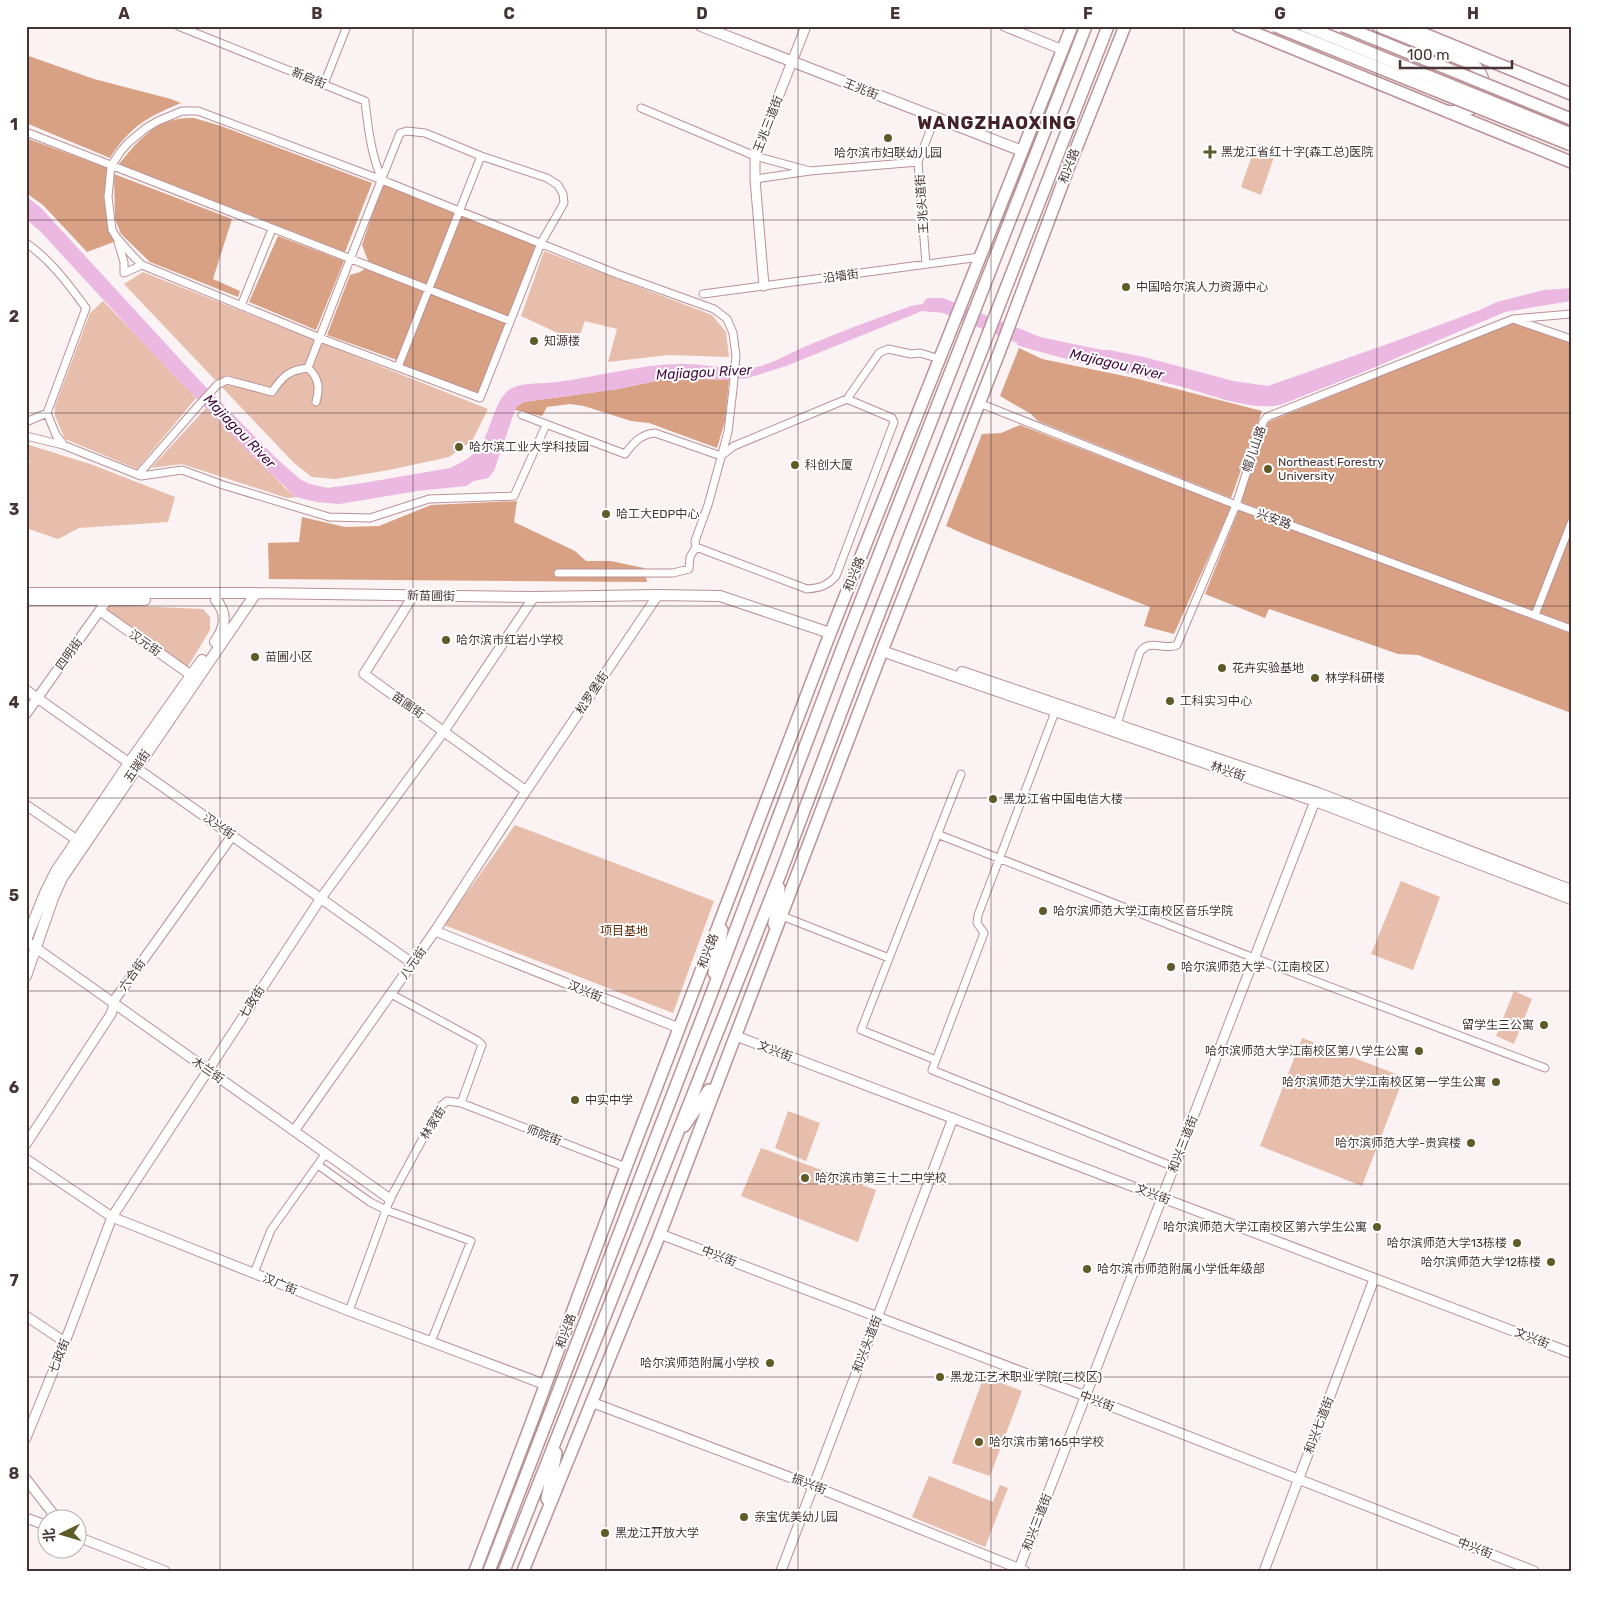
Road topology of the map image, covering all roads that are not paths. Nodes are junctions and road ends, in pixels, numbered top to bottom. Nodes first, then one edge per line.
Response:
1 (178, 26) edge
2 (347, 26) edge
3 (701, 26) edge
4 (806, 26) edge
5 (1004, 26) edge
6 (1072, 26) edge
7 (1086, 26) edge
8 (1109, 26) edge
9 (1125, 26) edge
10 (1238, 26) edge
11 (1275, 26) edge
12 (1305, 26) edge
13 (1342, 26) edge
14 (1378, 26) edge
15 (1405, 26) edge
16 (1063, 50) junction
17 (792, 62) junction
18 (324, 84) junction
19 (1547, 85) junction
20 (1571, 94) edge
21 (1571, 100) edge
22 (641, 108) dead end
23 (1446, 112) junction
24 (935, 118) junction
25 (1571, 118) edge
26 (26, 132) edge
27 (1067, 134) junction
28 (1571, 134) edge
29 (1571, 145) edge
30 (1022, 152) junction
31 (481, 156) junction
32 (755, 156) junction
33 (918, 162) junction
34 (1571, 162) edge
35 (111, 166) junction
36 (1068, 169) junction
37 (810, 171) junction
38 (755, 179) junction
39 (382, 180) junction
40 (460, 211) junction
41 (272, 229) junction
42 (116, 238) junction
43 (26, 243) edge
44 (541, 243) junction
45 (980, 257) junction
46 (350, 259) junction
47 (926, 264) junction
48 (142, 265) junction
49 (764, 286) junction
50 (430, 290) junction
51 (703, 294) dead end
52 (241, 306) junction
53 (1571, 314) edge
54 (1513, 319) junction
55 (510, 322) junction
56 (320, 338) junction
57 (1571, 339) edge
58 (940, 359) junction
59 (398, 367) junction
60 (308, 368) junction
61 (847, 399) junction
62 (316, 402) dead end
63 (979, 403) junction
64 (47, 413) junction
65 (522, 415) dead end
66 (26, 422) edge
67 (546, 425) junction
68 (26, 436) edge
69 (965, 438) junction
70 (63, 445) junction
71 (721, 456) junction
72 (138, 475) junction
73 (927, 492) junction
74 (1236, 505) junction
75 (1571, 523) edge
76 (696, 547) junction
77 (558, 573) dead end
78 (26, 593) edge
79 (109, 596) junction
80 (253, 597) junction
81 (412, 598) junction
82 (657, 598) junction
83 (533, 599) junction
84 (26, 600) edge
85 (216, 600) junction
86 (100, 611) junction
87 (1535, 615) junction
88 (1571, 629) edge
89 (829, 636) junction
90 (883, 649) junction
91 (191, 675) junction
92 (854, 678) junction
93 (26, 690) edge
94 (38, 698) junction
95 (1055, 712) junction
96 (26, 714) edge
97 (1117, 724) junction
98 (444, 730) junction
99 (132, 765) junction
100 (961, 774) dead end
101 (526, 791) junction
102 (1315, 801) junction
103 (26, 804) edge
104 (937, 834) junction
105 (232, 836) junction
106 (77, 840) junction
107 (999, 858) junction
108 (781, 872) junction
109 (1571, 890) edge
110 (321, 898) junction
111 (1571, 899) edge
112 (726, 904) junction
113 (782, 916) junction
114 (435, 930) junction
115 (26, 941) edge
116 (772, 943) junction
117 (37, 948) junction
118 (889, 958) junction
119 (1254, 958) junction
120 (412, 963) junction
121 (26, 976) edge
122 (391, 994) junction
123 (710, 1000) junction
124 (113, 1002) junction
125 (679, 1028) junction
126 (736, 1036) junction
127 (936, 1060) junction
128 (1544, 1068) dead end
129 (208, 1069) junction
130 (720, 1075) junction
131 (461, 1103) junction
132 (953, 1118) junction
133 (294, 1131) junction
134 (26, 1144) edge
135 (672, 1144) junction
136 (326, 1153) junction
137 (26, 1159) edge
138 (318, 1164) junction
139 (626, 1167) junction
140 (1174, 1167) junction
141 (1162, 1198) junction
142 (390, 1199) junction
143 (386, 1210) junction
144 (112, 1217) junction
145 (660, 1234) junction
146 (254, 1273) junction
147 (1374, 1279) junction
148 (349, 1311) junction
149 (26, 1316) edge
150 (878, 1316) junction
151 (65, 1342) junction
152 (431, 1342) junction
153 (1571, 1353) edge
154 (546, 1385) junction
155 (1085, 1396) junction
156 (591, 1402) junction
157 (532, 1421) junction
158 (561, 1426) junction
159 (26, 1438) edge
160 (26, 1479) edge
161 (1298, 1480) junction
162 (813, 1486) junction
163 (518, 1496) junction
164 (50, 1510) edge
165 (26, 1518) edge
166 (38, 1522) edge
167 (541, 1528) junction
168 (88, 1542) edge
169 (1020, 1570) edge
170 (165, 1571) edge
171 (475, 1571) edge
172 (489, 1571) edge
173 (504, 1571) edge
174 (523, 1571) edge
175 (781, 1571) edge
176 (1264, 1571) edge
177 (1534, 1571) edge

1 - 18 street, 新启街
2 - 18 street
3 - 17 main road, 王兆街
4 - 17 street, 王兆三道街
5 - 16 street
6 - 16 main road
7 - 123 main road, 和兴路
8 - 27 main road
9 - 36 main road, 和兴路
10 - 23 main road
11 - 29 main road, bridge
12 - 28 main road, bridge
13 - 25 main road, bridge
14 - 23 main road
15 - 19 main road
16 - 30 main road
17 - 24 main road, 王兆街
17 - 32 street, 王兆三道街
18 - 39 street, 新启街
19 - 20 main road
19 - 21 main road
22 - 32 street
23 - 34 main road
24 - 30 main road, 王兆街
24 - 33 street, 王兆头道街
26 - 35 street
27 - 36 main road
27 - 73 main road
30 - 45 main road
31 - 39 street
31 - 40 street
31 - 44 street
32 - 37 street
32 - 38 street, 王兆三道街
33 - 37 street
33 - 47 street, 王兆头道街
35 - 39 street
35 - 41 street
35 - 42 street
36 - 63 main road, 和兴路
37 - 38 street
38 - 49 street, 王兆三道街
39 - 40 street
39 - 46 street
40 - 44 street
40 - 50 street
41 - 46 street
41 - 52 street
42 - 48 street
42 - 48 street
43 - 64 street
44 - 55 street
44 - 71 street
45 - 47 street, 沿墙街
45 - 58 main road, 和兴路
46 - 50 street
46 - 56 street
47 - 49 street, 沿墙街
48 - 52 street
49 - 51 street, 沿墙街
50 - 55 street
50 - 59 street
52 - 56 street
53 - 54 street, 帽儿山路
54 - 57 street
54 - 74 street, 帽儿山路
55 - 59 street
56 - 59 street
56 - 60 street
58 - 61 street
58 - 89 main road, 和兴路
60 - 62 street
60 - 72 street
61 - 71 street
61 - 76 street
63 - 69 main road
63 - 74 street, 兴安路
64 - 66 street
64 - 70 street
65 - 67 street
67 - 71 street
67 - 72 street
68 - 70 street
69 - 73 main road
69 - 90 main road
70 - 72 street
71 - 76 street
73 - 92 main road
74 - 87 street, 兴安路
74 - 97 street, 帽儿山路
75 - 87 street
76 - 77 street
78 - 79 main road, 新苗圃街
79 - 80 main road, 新苗圃街
79 - 84 main road, 新苗圃街
79 - 85 main road, 新苗圃街
79 - 86 street, 四明街
80 - 81 main road, 新苗圃街
80 - 85 main road, 新苗圃街
80 - 99 main road, 五瑞街
81 - 83 main road, 新苗圃街
81 - 98 street, 苗圃街
82 - 83 main road, 新苗圃街
82 - 89 main road, 新苗圃街
82 - 101 street, 松罗堡街
83 - 98 street, 七政街
85 - 91 main road, 五瑞街
86 - 91 street, 汉元街
86 - 94 street, 四明街
87 - 88 street, 兴安路
89 - 112 main road, 和兴路
90 - 92 main road
90 - 95 main road, 林兴街
90 - 97 main road, 林兴街
90 - 113 main road
91 - 99 main road, 五瑞街
92 - 108 main road
93 - 94 street, 汉兴街
94 - 96 street, 四明街
94 - 99 street, 汉兴街
95 - 102 main road, 林兴街
95 - 107 street
97 - 109 main road, 林兴街
98 - 101 street, 苗圃街
98 - 110 street, 七政街
99 - 105 street, 汉兴街
99 - 106 main road, 五瑞街
99 - 117 main road, 五瑞街
100 - 104 street
101 - 114 street, 八元街
102 - 111 main road, 林兴街
102 - 119 street, 和兴三道街
103 - 106 street
104 - 107 street
104 - 118 street
105 - 110 street, 汉兴街
105 - 124 street, 六合街
106 - 115 main road, 五瑞街
107 - 119 street
107 - 127 street
108 - 116 main road
108 - 135 main road
110 - 120 street, 汉兴街
110 - 129 street, 七政街
112 - 123 main road
112 - 125 main road, 和兴路
113 - 116 main road
113 - 118 street
114 - 120 street, 八元街
114 - 125 street, 汉兴街
115 - 117 street, 木兰街
116 - 126 main road
117 - 121 main road, 五瑞街
117 - 124 street, 木兰街
118 - 127 street
119 - 128 street
119 - 140 street, 和兴三道街
120 - 122 street, 八元街
122 - 131 street, 林家街
122 - 133 street, 八元街
123 - 163 main road, 和兴路
124 - 129 street, 木兰街
124 - 134 street, 六合街
125 - 139 main road, 和兴路
126 - 130 main road
126 - 132 street, 文兴街
127 - 140 street
129 - 133 street, 木兰街
129 - 144 street, 七政街
130 - 135 main road
130 - 145 main road
131 - 139 street, 师院街
131 - 142 street, 林家街
132 - 141 street, 文兴街
132 - 150 street, 和兴头道街
133 - 136 street, 木兰街
135 - 158 main road
136 - 138 street
136 - 142 street, 木兰街
137 - 144 street, 汉广街
138 - 143 street
138 - 146 street
139 - 154 main road, 和兴路
140 - 141 street, 和兴三道街
141 - 147 street, 文兴街
141 - 155 street, 和兴三道街
142 - 143 street, 林家街
143 - 148 street, 林家街
143 - 152 street
144 - 146 street, 汉广街
144 - 151 street, 七政街
145 - 150 street, 中兴街
145 - 156 main road
146 - 148 street, 汉广街
147 - 153 street, 文兴街
147 - 161 street, 和兴七道街
148 - 152 street, 汉广街
149 - 151 street
150 - 155 street, 中兴街
150 - 162 street, 和兴头道街
151 - 159 street, 七政街
152 - 154 street, 汉广街
154 - 157 main road, 和兴路
155 - 161 street, 中兴街
155 - 169 street, 和兴三道街
156 - 162 street, 振兴街
156 - 167 main road
157 - 163 main road
157 - 171 main road, 和兴路
158 - 167 main road
158 - 173 main road
160 - 164 street
161 - 176 street, 和兴七道街
161 - 177 street, 中兴街
162 - 169 street, 振兴街
162 - 175 street, 和兴头道街
163 - 172 main road
165 - 166 street
167 - 174 main road
168 - 170 street

